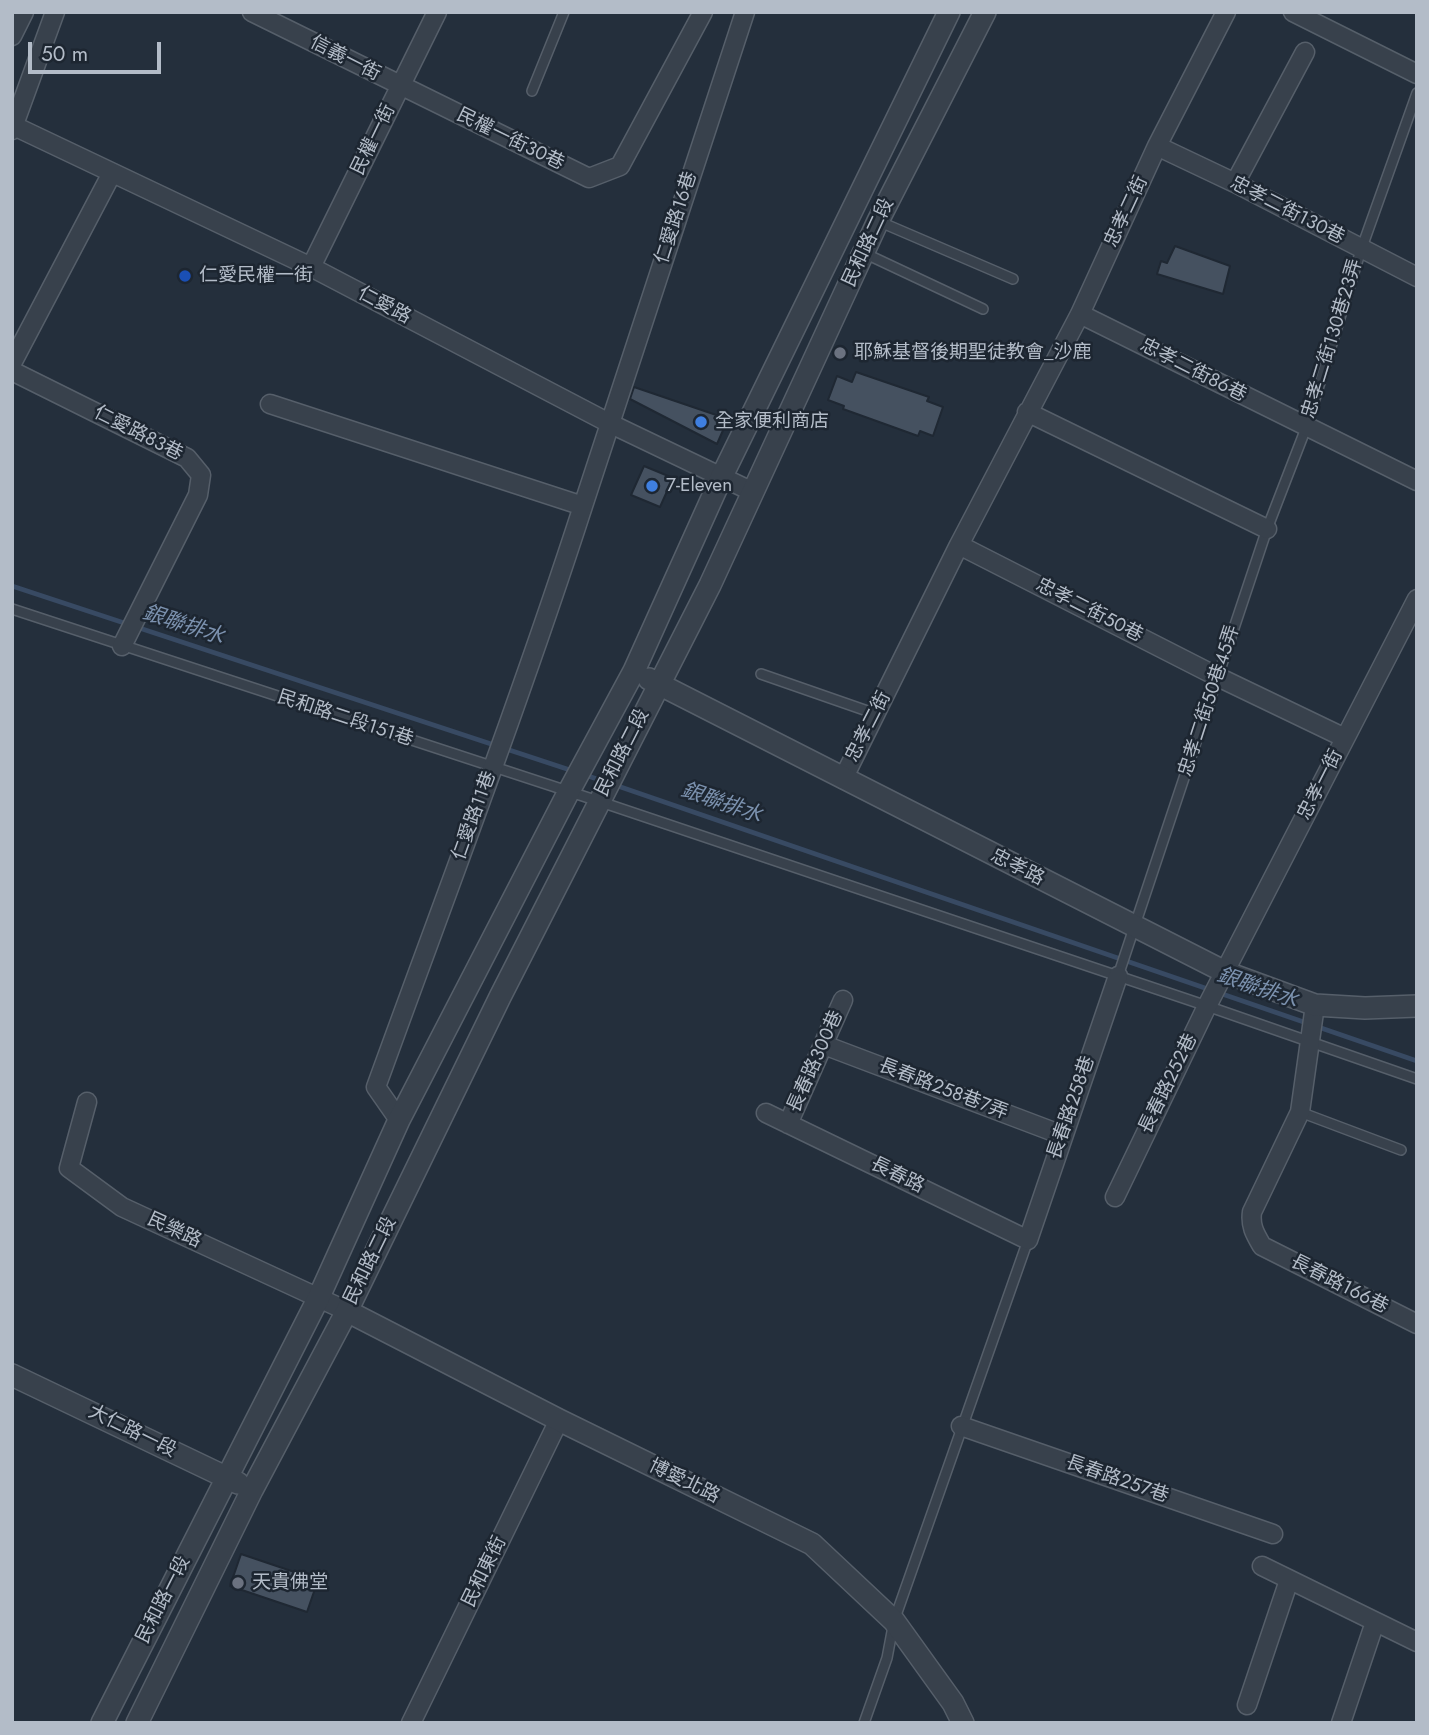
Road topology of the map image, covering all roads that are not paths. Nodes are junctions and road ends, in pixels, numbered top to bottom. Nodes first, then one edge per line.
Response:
1 (24, 12) edge
2 (55, 12) edge
3 (252, 12) edge
4 (437, 12) edge
5 (564, 12) edge
6 (703, 12) edge
7 (745, 12) edge
8 (948, 12) edge
9 (985, 12) edge
10 (1226, 12) edge
11 (1293, 12) edge
12 (12, 36) edge
13 (1305, 52) dead end
14 (1417, 74) edge
15 (400, 86) junction
16 (532, 91) dead end
17 (1417, 93) edge
18 (13, 127) edge
19 (1157, 146) junction
20 (112, 173) junction
21 (1234, 183) junction
22 (878, 221) junction
23 (1362, 250) junction
24 (864, 253) junction
25 (311, 267) junction
26 (1417, 277) edge
27 (1013, 279) dead end
28 (983, 309) dead end
29 (1080, 314) junction
30 (12, 363) edge
31 (12, 371) edge
32 (270, 404) dead end
33 (1027, 412) junction
34 (608, 423) junction
35 (1306, 428) junction
36 (722, 476) junction
37 (1417, 481) edge
38 (753, 492) junction
39 (583, 506) junction
40 (1267, 529) junction
41 (960, 545) junction
42 (1417, 598) edge
43 (12, 609) edge
44 (125, 641) junction
45 (634, 671) junction
46 (761, 674) dead end
47 (1218, 677) junction
48 (659, 684) junction
49 (876, 714) junction
50 (1345, 738) junction
51 (492, 767) junction
52 (843, 779) junction
53 (568, 793) junction
54 (598, 801) junction
55 (1134, 927) junction
56 (1224, 972) junction
57 (1118, 976) junction
58 (472, 980) junction
59 (500, 997) junction
60 (843, 1000) dead end
61 (1315, 1005) junction
62 (1207, 1006) junction
63 (1417, 1006) edge
64 (1310, 1042) junction
65 (824, 1045) junction
66 (1417, 1079) edge
67 (88, 1102) dead end
68 (1300, 1112) junction
69 (766, 1113) dead end
70 (399, 1120) junction
71 (789, 1124) junction
72 (1062, 1135) junction
73 (1401, 1150) dead end
74 (1115, 1197) dead end
75 (1028, 1240) junction
76 (318, 1299) junction
77 (347, 1311) junction
78 (1417, 1324) edge
79 (12, 1375) edge
80 (559, 1420) junction
81 (961, 1426) junction
82 (226, 1477) junction
83 (252, 1490) junction
84 (1273, 1534) dead end
85 (1262, 1566) dead end
86 (1289, 1580) junction
87 (894, 1621) junction
88 (1375, 1622) junction
89 (1417, 1642) edge
90 (1247, 1705) dead end
91 (142, 1719) edge
92 (102, 1723) edge
93 (411, 1723) edge
94 (864, 1723) edge
95 (963, 1723) edge
96 (1340, 1723) edge

1 - 12 street
2 - 18 street
3 - 15 street, 信義一街
4 - 15 street, 民權一街
5 - 16 lane
6 - 15 street, 民權一街30巷
7 - 34 street, 仁愛路16巷
8 - 36 street, 民和路二段
9 - 22 street, 民和路二段
10 - 19 street, 忠孝二街
11 - 14 street
13 - 21 street
15 - 25 street, 民權一街
17 - 23 lane, 忠孝二街130巷23弄
18 - 20 street, 仁愛路
19 - 21 street, 忠孝二街130巷
19 - 29 street, 忠孝二街
20 - 25 street, 仁愛路
20 - 30 street
21 - 23 street, 忠孝二街130巷
22 - 24 street, 民和路二段
22 - 27 lane
23 - 26 street, 忠孝二街130巷
23 - 35 lane, 忠孝二街130巷23弄
24 - 28 lane
24 - 38 street, 民和路二段
25 - 34 street, 仁愛路
29 - 33 street, 忠孝二街
29 - 35 street, 忠孝二街86巷
31 - 44 street, 仁愛路83巷
32 - 39 street
33 - 40 street
33 - 41 street, 忠孝二街
34 - 36 street, 仁愛路
34 - 39 street, 仁愛路11巷
35 - 37 street, 忠孝二街86巷
35 - 40 lane, 忠孝二街50巷45弄
36 - 38 street, 仁愛路
36 - 45 street, 民和路二段
38 - 48 street, 民和路二段
39 - 51 street, 仁愛路11巷
40 - 47 lane, 忠孝二街50巷45弄
41 - 47 street, 忠孝二街50巷
41 - 49 street, 忠孝二街
42 - 50 street, 忠孝一街
43 - 44 lane, 民和路二段151巷
44 - 51 lane, 民和路二段151巷
45 - 48 street, 忠孝路
45 - 53 street, 民和路二段
46 - 49 lane
47 - 50 street, 忠孝二街50巷
47 - 55 lane, 忠孝二街50巷45弄
48 - 52 street, 忠孝路
48 - 54 street, 民和路二段
49 - 52 street, 忠孝二街
50 - 56 street, 忠孝一街
51 - 53 lane, 民和路二段151巷
51 - 70 street, 仁愛路11巷
52 - 55 street, 忠孝路
53 - 54 lane, 民和路二段151巷
53 - 58 street, 民和路二段
54 - 57 lane, 民和路二段151巷
54 - 59 street, 民和路二段
55 - 56 street, 忠孝路
55 - 57 lane, 忠孝二街50巷45弄
56 - 61 street, 忠孝路
56 - 62 street, 長春路252巷
57 - 62 lane, 民和路二段151巷
57 - 72 street, 長春路258巷
58 - 59 street
58 - 70 street, 民和路二段
59 - 77 street, 民和路二段
60 - 65 street, 長春路300巷
61 - 63 street, 忠孝路
61 - 64 street
62 - 64 lane, 民和路二段151巷
62 - 74 street, 長春路252巷
64 - 66 lane, 民和路二段151巷
64 - 68 street
65 - 71 street, 長春路300巷
65 - 72 street, 長春路258巷7弄
67 - 76 street, 民樂路
68 - 73 lane
68 - 78 street, 長春路166巷
69 - 71 street, 長春路
70 - 76 street, 民和路二段
71 - 75 street, 長春路
72 - 75 street, 長春路258巷
75 - 81 lane
76 - 77 street, 民樂路
76 - 82 street, 民和路二段
77 - 80 street, 博愛北路
77 - 83 street, 民和路二段
79 - 82 street, 大仁路一段
80 - 87 street, 博愛北路
80 - 93 street, 民和東街
81 - 84 street, 長春路257巷
81 - 87 lane
82 - 83 street, 大仁路一段
82 - 92 street, 民和路一段
83 - 91 street, 民和路一段
85 - 86 street
86 - 88 street
86 - 90 street
87 - 94 lane
87 - 95 street, 博愛北路
88 - 89 street
88 - 96 street

